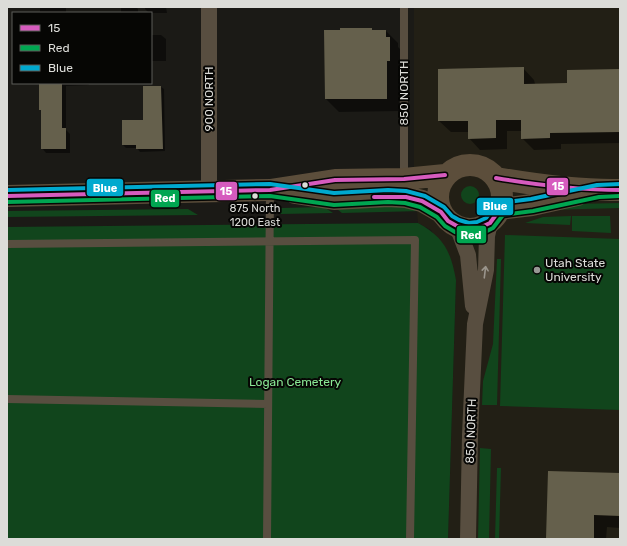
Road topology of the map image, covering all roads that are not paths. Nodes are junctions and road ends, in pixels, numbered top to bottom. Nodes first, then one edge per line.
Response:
1 (209, 7) edge
2 (404, 7) edge
3 (445, 175) junction
4 (496, 178) junction
5 (404, 180) junction
6 (270, 190) junction
7 (620, 190) edge
8 (209, 191) junction
9 (598, 191) junction
10 (7, 196) edge
11 (495, 216) junction
12 (449, 219) junction
13 (270, 241) junction
14 (7, 244) edge
15 (475, 324) junction
16 (7, 399) edge
17 (268, 404) junction
18 (267, 539) edge
19 (410, 539) edge
20 (468, 539) edge

1 - 8 street, 900 NORTH
2 - 5 lane, 850 NORTH
3 - 4 main road
3 - 5 main road
3 - 12 main road
4 - 9 main road
4 - 11 main road
5 - 6 main road
6 - 8 main road
6 - 12 main road
6 - 13 lane
7 - 9 main road
8 - 10 main road
9 - 11 main road
11 - 12 main road
15 -> 11 street, 850 NORTH
12 - 15 street, 850 NORTH
13 - 14 lane
13 - 17 lane
13 - 19 lane
15 - 20 street, 850 NORTH
16 - 17 lane
17 - 18 lane

